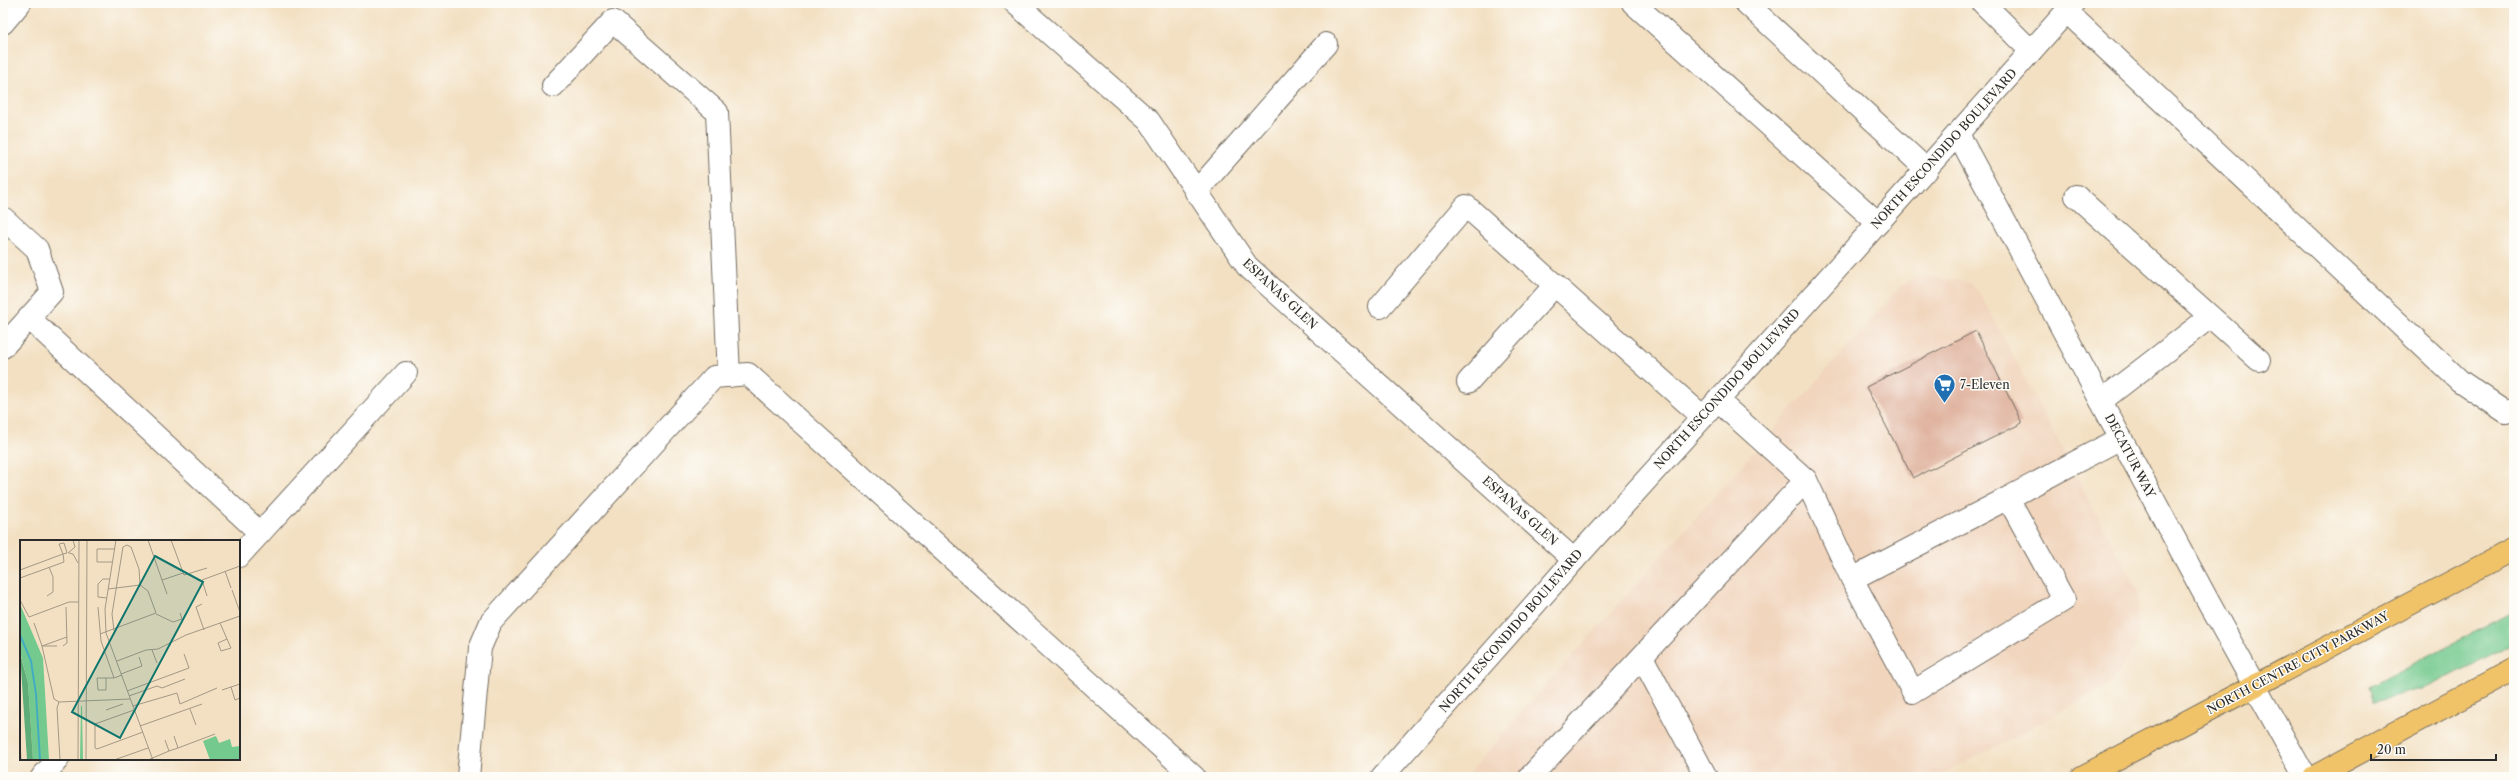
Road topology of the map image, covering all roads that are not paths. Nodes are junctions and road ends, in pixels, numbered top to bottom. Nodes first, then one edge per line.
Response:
1 (20, 3) edge
2 (1015, 3) edge
3 (1633, 3) edge
4 (1746, 3) edge
5 (1983, 3) edge
6 (2070, 7) edge
7 (3, 23) edge
8 (1326, 44) dead end
9 (2031, 51) junction
10 (553, 86) dead end
11 (1958, 134) junction
12 (1926, 170) junction
13 (1196, 192) junction
14 (2076, 196) dead end
15 (3, 218) edge
16 (1878, 224) junction
17 (1555, 285) junction
18 (1380, 307) dead end
19 (2210, 317) junction
20 (29, 318) junction
21 (3, 347) edge
22 (2259, 360) dead end
23 (406, 373) dead end
24 (729, 376) junction
25 (1468, 382) dead end
26 (1717, 400) junction
27 (2101, 401) junction
28 (2514, 408) edge
29 (1703, 417) junction
30 (2121, 438) junction
31 (1806, 480) junction
32 (2008, 498) junction
33 (260, 533) junction
34 (2514, 549) edge
35 (240, 555) edge
36 (1574, 560) junction
37 (1852, 579) junction
38 (1642, 657) junction
39 (2514, 670) edge
40 (2254, 687) junction
41 (57, 760) edge
42 (42, 777) edge
43 (468, 777) edge
44 (1194, 777) edge
45 (1382, 777) edge
46 (1530, 777) edge
47 (1706, 777) edge
48 (2082, 777) edge
49 (2305, 777) edge
50 (2314, 777) edge

1 - 7 street
2 - 13 street, ESPANAS GLEN
3 - 16 street
4 - 12 street
5 - 9 street
6 - 9 street, NORTH ESCONDIDO BOULEVARD
6 - 28 street
8 - 13 street
9 - 11 street, NORTH ESCONDIDO BOULEVARD
10 - 24 street
11 - 12 street, NORTH ESCONDIDO BOULEVARD
11 - 27 street, DECATUR WAY
12 - 16 street, NORTH ESCONDIDO BOULEVARD
13 - 36 street, ESPANAS GLEN
14 - 19 street
15 - 20 street
16 - 26 street, NORTH ESCONDIDO BOULEVARD
17 - 18 street
17 - 25 street
17 - 29 street
19 - 22 street
19 - 27 street
20 - 21 street
20 - 33 street
23 - 33 street
24 - 43 street
24 - 44 street
26 - 29 street, NORTH ESCONDIDO BOULEVARD
26 - 31 street
27 - 30 street, DECATUR WAY
29 - 36 street, NORTH ESCONDIDO BOULEVARD
30 - 32 street
30 - 40 street, DECATUR WAY
31 - 37 street
31 - 38 street
32 - 37 street
32 - 37 street
33 - 35 street
34 - 40 highway, NORTH CENTRE CITY PARKWAY
36 - 45 street, NORTH ESCONDIDO BOULEVARD
38 - 46 street
38 - 47 street
39 - 50 highway
40 - 48 highway, NORTH CENTRE CITY PARKWAY
40 - 49 street, DECATUR WAY
41 - 42 street

